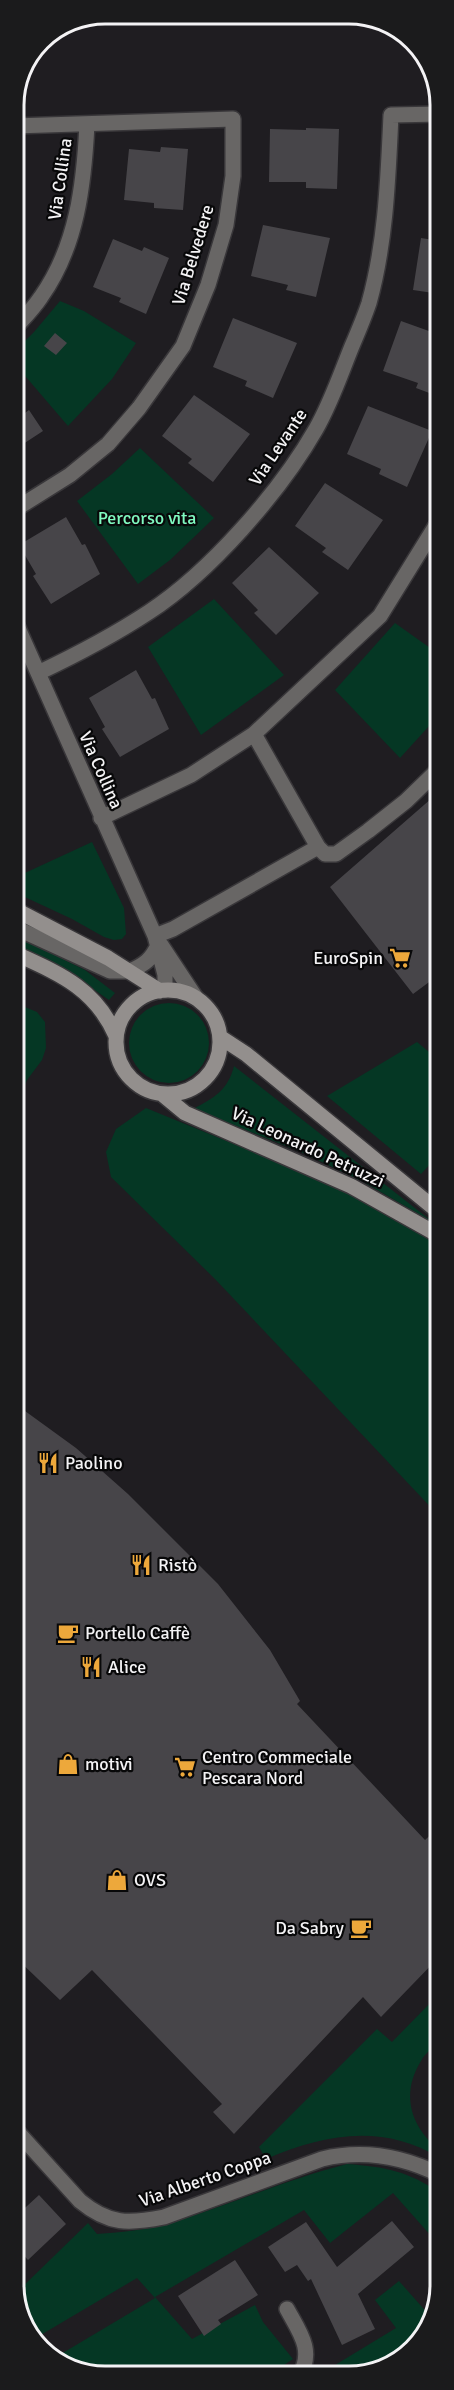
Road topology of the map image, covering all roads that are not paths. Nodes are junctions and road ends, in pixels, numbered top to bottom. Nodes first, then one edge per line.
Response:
1 (430, 114) edge
2 (87, 124) junction
3 (24, 126) edge
4 (24, 317) edge
5 (24, 504) edge
6 (430, 535) edge
7 (24, 642) edge
8 (38, 673) junction
9 (254, 734) junction
10 (430, 778) edge
11 (101, 818) junction
12 (318, 847) junction
13 (24, 914) edge
14 (24, 932) edge
15 (157, 940) junction
16 (24, 958) edge
17 (130, 971) junction
18 (163, 990) junction
19 (196, 998) junction
20 (116, 1036) junction
21 (220, 1037) junction
22 (162, 1094) junction
23 (430, 1205) edge
24 (430, 1230) edge
25 (24, 2139) edge
26 (430, 2171) edge
27 (287, 2309) dead end
28 (304, 2366) edge

1 - 8 street, Via Levante
2 - 3 street, Via Belvedere
2 - 4 street, Via Collina
2 - 5 street, Via Belvedere
6 - 9 street
7 - 8 street, Via Collina
8 - 11 street, Via Collina
9 - 11 street
9 - 12 street
10 - 12 street
11 - 15 street, Via Collina
12 - 15 street
13 - 17 main road
14 - 17 street
15 - 17 street
15 - 18 street, Via Collina
15 - 19 street, Via Collina
16 - 20 main road
17 - 18 main road
18 - 19 main road
18 - 20 main road
19 - 21 main road
20 - 22 main road
21 - 22 main road
21 - 23 main road, Via Leonardo Petruzzi
22 - 24 main road, Via Leonardo Petruzzi
25 - 26 street, Via Alberto Coppa
27 - 28 street

